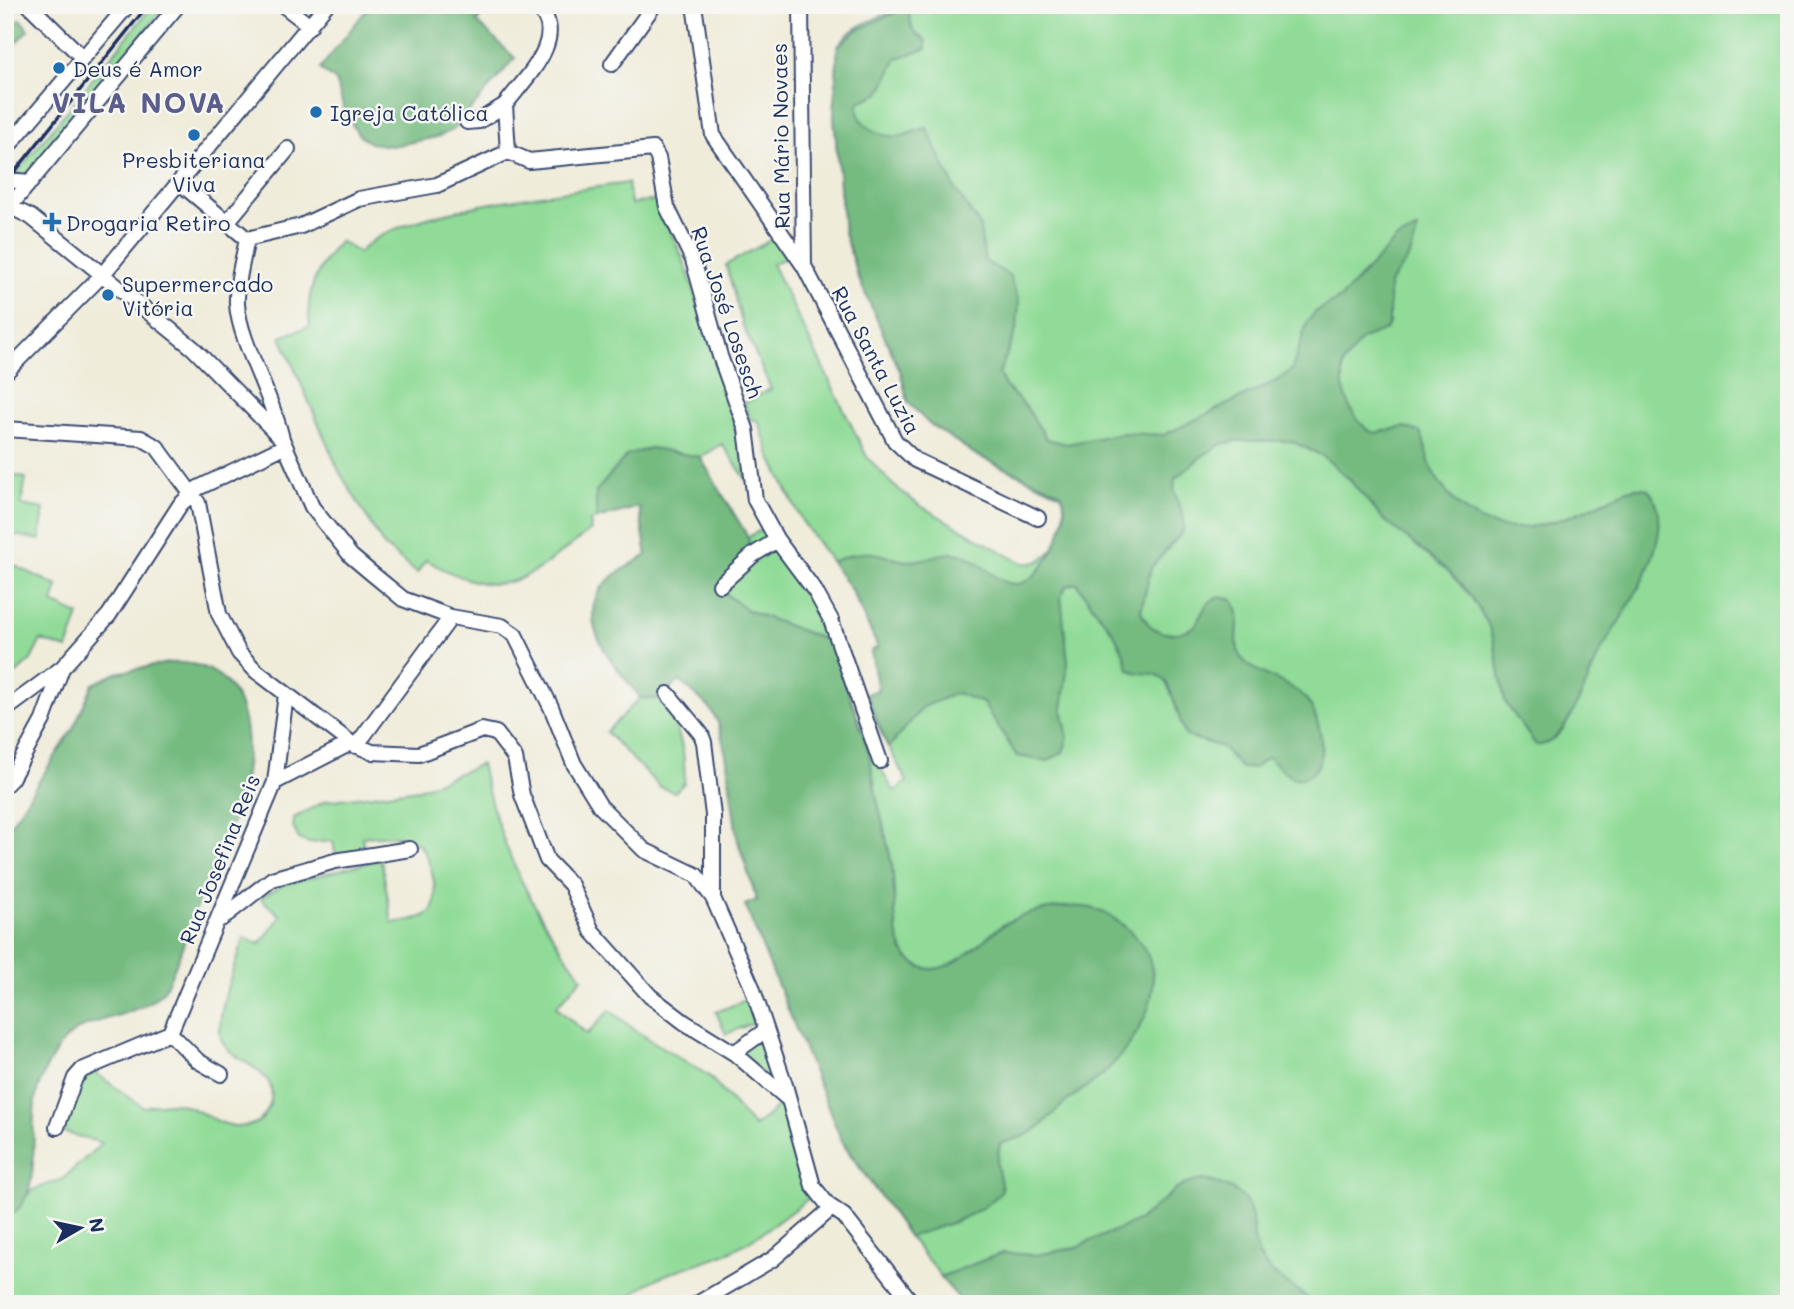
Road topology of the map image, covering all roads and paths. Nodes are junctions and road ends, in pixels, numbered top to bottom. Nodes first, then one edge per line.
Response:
1 (29, 5) edge
2 (128, 5) edge
3 (178, 5) edge
4 (284, 5) edge
5 (326, 5) edge
6 (535, 5) edge
7 (654, 5) edge
8 (694, 5) edge
9 (801, 5) edge
10 (310, 26) junction
11 (83, 58) junction
12 (612, 64) dead end
13 (505, 105) junction
14 (467, 122) dead end
15 (288, 149) dead end
16 (5, 150) edge
17 (508, 152) junction
18 (5, 180) edge
19 (31, 182) junction
20 (179, 182) junction
21 (7, 207) edge
22 (228, 221) junction
23 (247, 239) junction
24 (804, 266) junction
25 (103, 274) junction
26 (5, 373) edge
27 (5, 429) edge
28 (284, 442) junction
29 (192, 492) junction
30 (1038, 518) dead end
31 (777, 540) junction
32 (720, 585) dead end
33 (451, 617) junction
34 (62, 668) junction
35 (286, 694) junction
36 (668, 694) dead end
37 (5, 710) edge
38 (353, 745) junction
39 (880, 761) dead end
40 (275, 782) junction
41 (5, 785) edge
42 (410, 849) dead end
43 (713, 898) junction
44 (217, 922) junction
45 (766, 1030) junction
46 (170, 1033) junction
47 (734, 1053) junction
48 (221, 1074) dead end
49 (788, 1099) junction
50 (57, 1127) dead end
51 (832, 1208) junction
52 (705, 1302) edge
53 (913, 1304) edge

1 - 11 street
2 - 11 street
3 - 19 street
4 - 10 street
5 - 10 street
6 - 13 street
7 - 12 street
8 - 24 street, Rua Santa Luzia
9 - 24 street, Rua Mário Novaes
10 - 20 street
11 - 16 street
13 - 14 street
13 - 17 street
15 - 22 street
17 - 23 street
17 - 31 street, Rua José Losesch
18 - 19 street
19 - 21 street
20 - 22 street
20 - 25 street
21 - 25 street
22 - 23 street
23 - 28 street
24 - 30 street, Rua Santa Luzia
25 - 26 street
25 - 28 street
27 - 29 street
28 - 29 street
28 - 33 street
29 - 34 street
29 - 35 street
31 - 32 street
31 - 39 street, Rua José Losesch
33 - 38 street
33 - 43 street
34 - 37 street
34 - 41 street
35 - 38 street
35 - 40 street, Rua Josefina Reis
36 - 43 street
38 - 40 street
38 - 47 street
40 - 44 street, Rua Josefina Reis
42 - 44 street
43 - 45 street
44 - 46 street, Rua Josefina Reis
45 - 47 street
45 - 49 street
46 - 48 street
46 - 50 street
47 - 49 street
49 - 51 street
51 - 52 street
51 - 53 street

